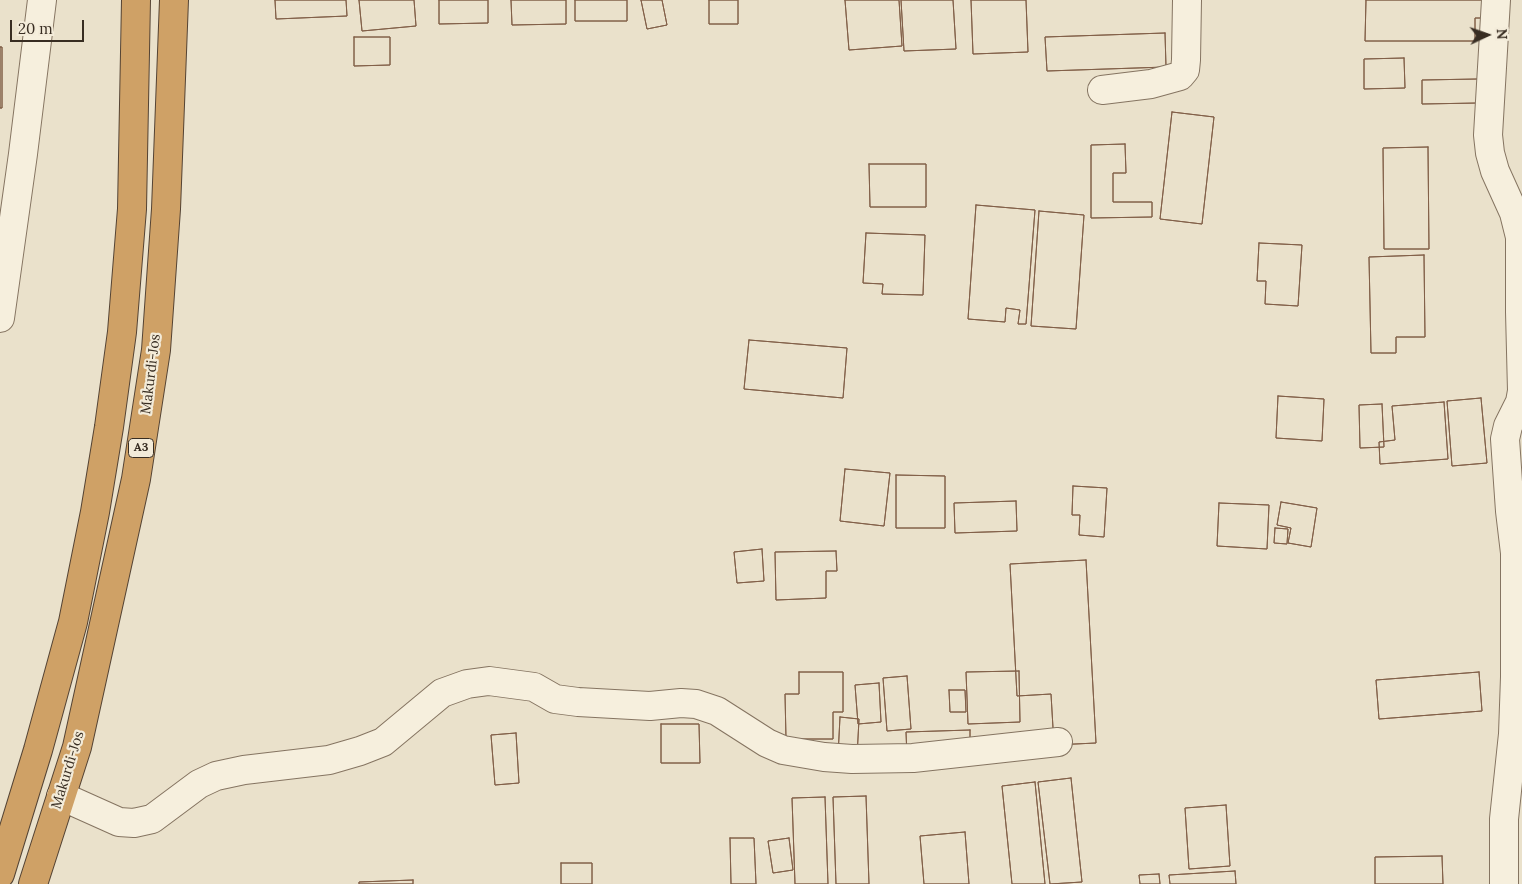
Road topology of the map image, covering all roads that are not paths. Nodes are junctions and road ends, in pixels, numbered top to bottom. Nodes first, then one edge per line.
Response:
1 (42, 0) edge
2 (136, 0) edge
3 (174, 0) edge
4 (1187, 0) edge
5 (1496, 0) edge
6 (1102, 90) dead end
7 (0, 318) edge
8 (1058, 742) dead end
9 (61, 796) junction
10 (0, 874) edge
11 (33, 884) edge
12 (1504, 884) edge

1 - 7 street
2 - 10 highway
3 - 9 highway, Makurdi-Jos / A3
4 - 6 street
5 - 12 street
8 - 9 street
9 - 11 highway, Makurdi-Jos / A3

